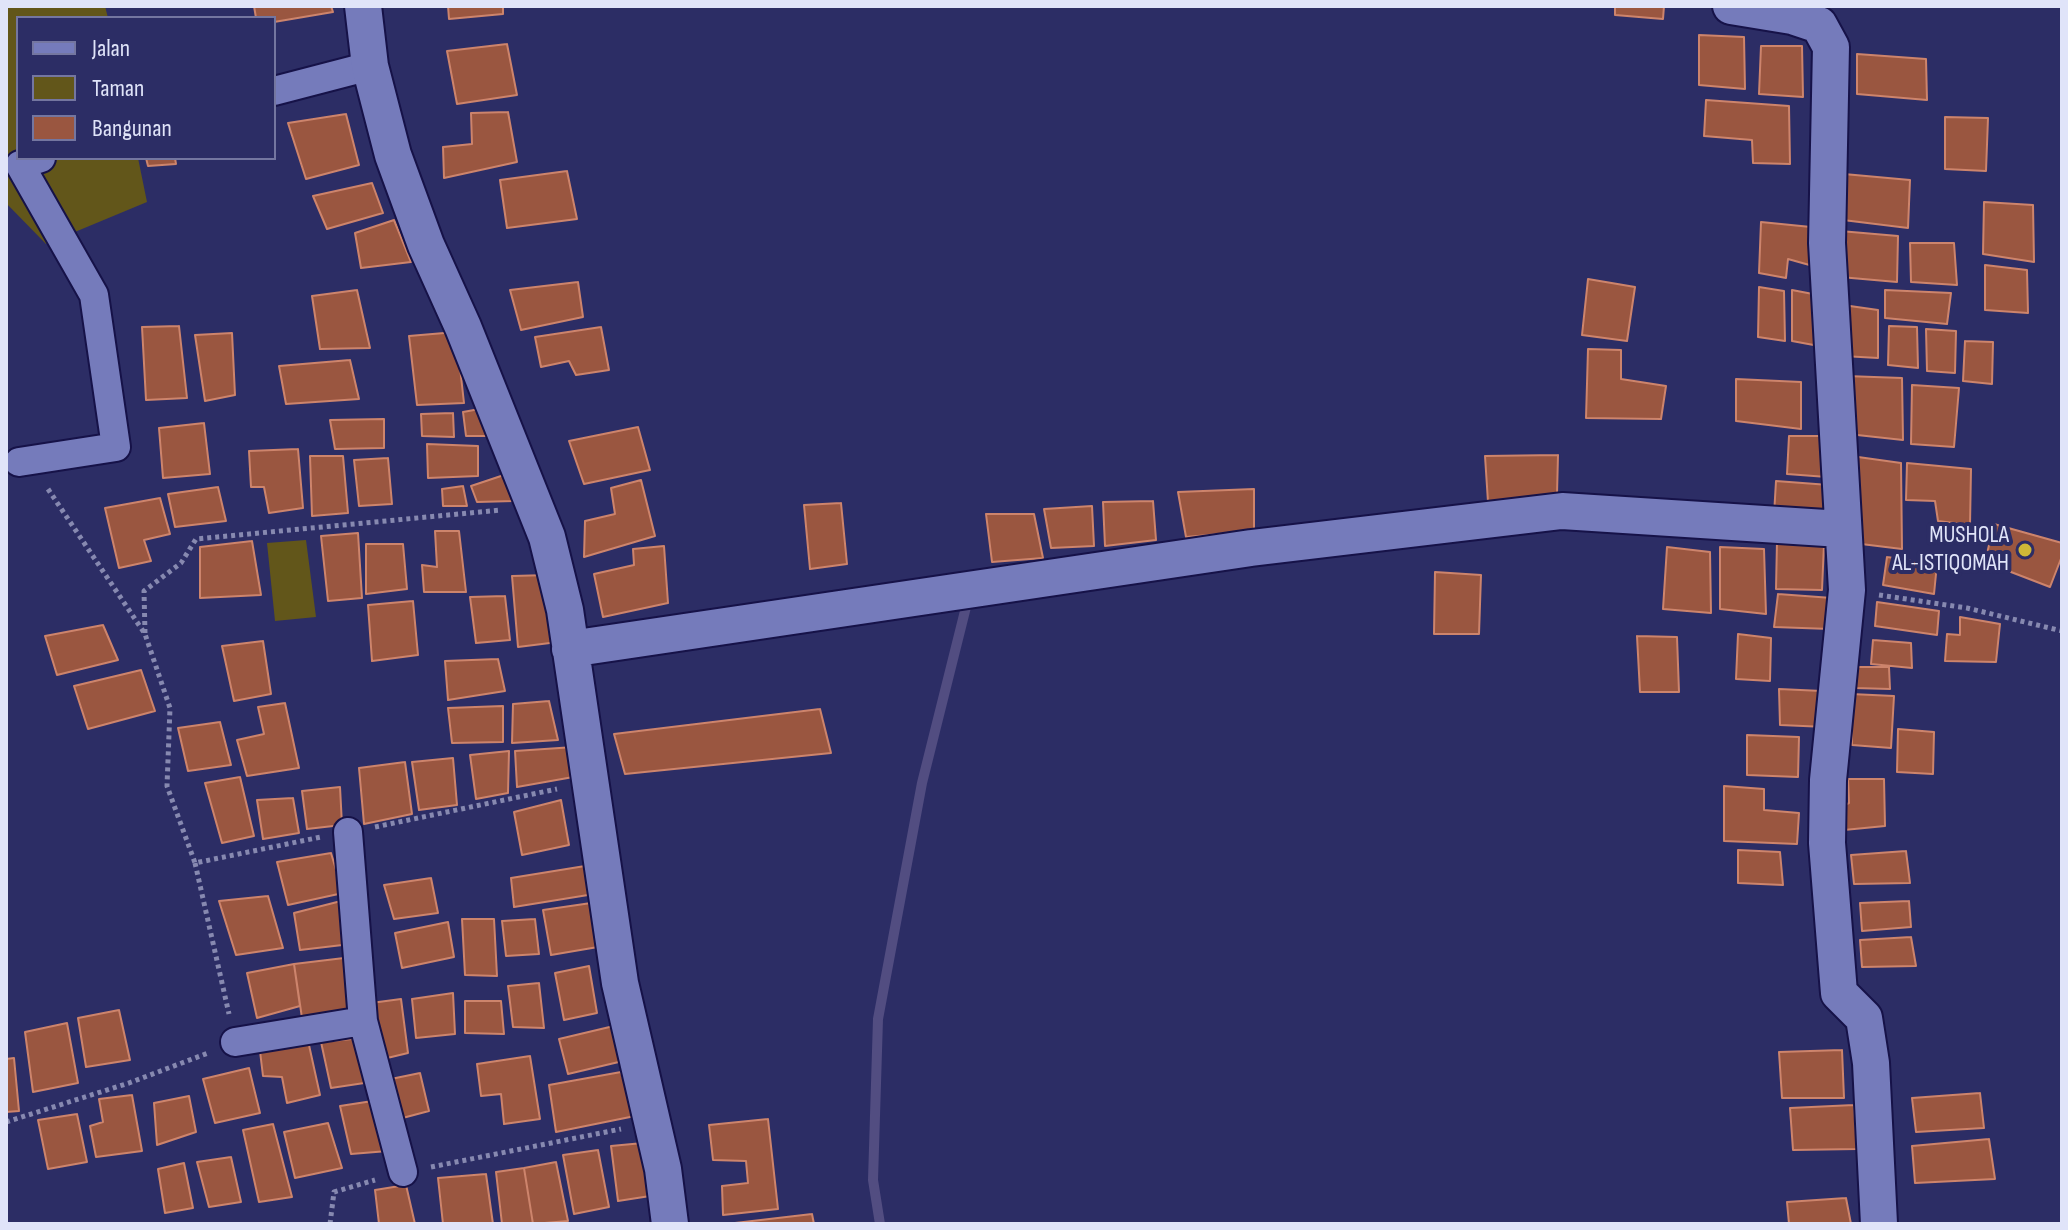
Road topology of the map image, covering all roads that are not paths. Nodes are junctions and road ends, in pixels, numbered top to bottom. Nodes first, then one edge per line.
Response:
1 (363, 6) edge
2 (1731, 6) edge
3 (370, 66) junction
4 (276, 90) edge
5 (35, 160) edge
6 (19, 462) dead end
7 (1841, 529) junction
8 (570, 649) junction
9 (348, 832) road end
10 (363, 1021) junction
11 (235, 1042) road end
12 (403, 1172) road end
13 (670, 1224) edge
14 (1879, 1224) edge

1 - 3 street
2 - 7 street
3 - 4 street
3 - 8 street
5 - 6 street
7 - 8 street
7 - 14 street
8 - 13 street
9 - 10 street
10 - 11 street
10 - 12 street

